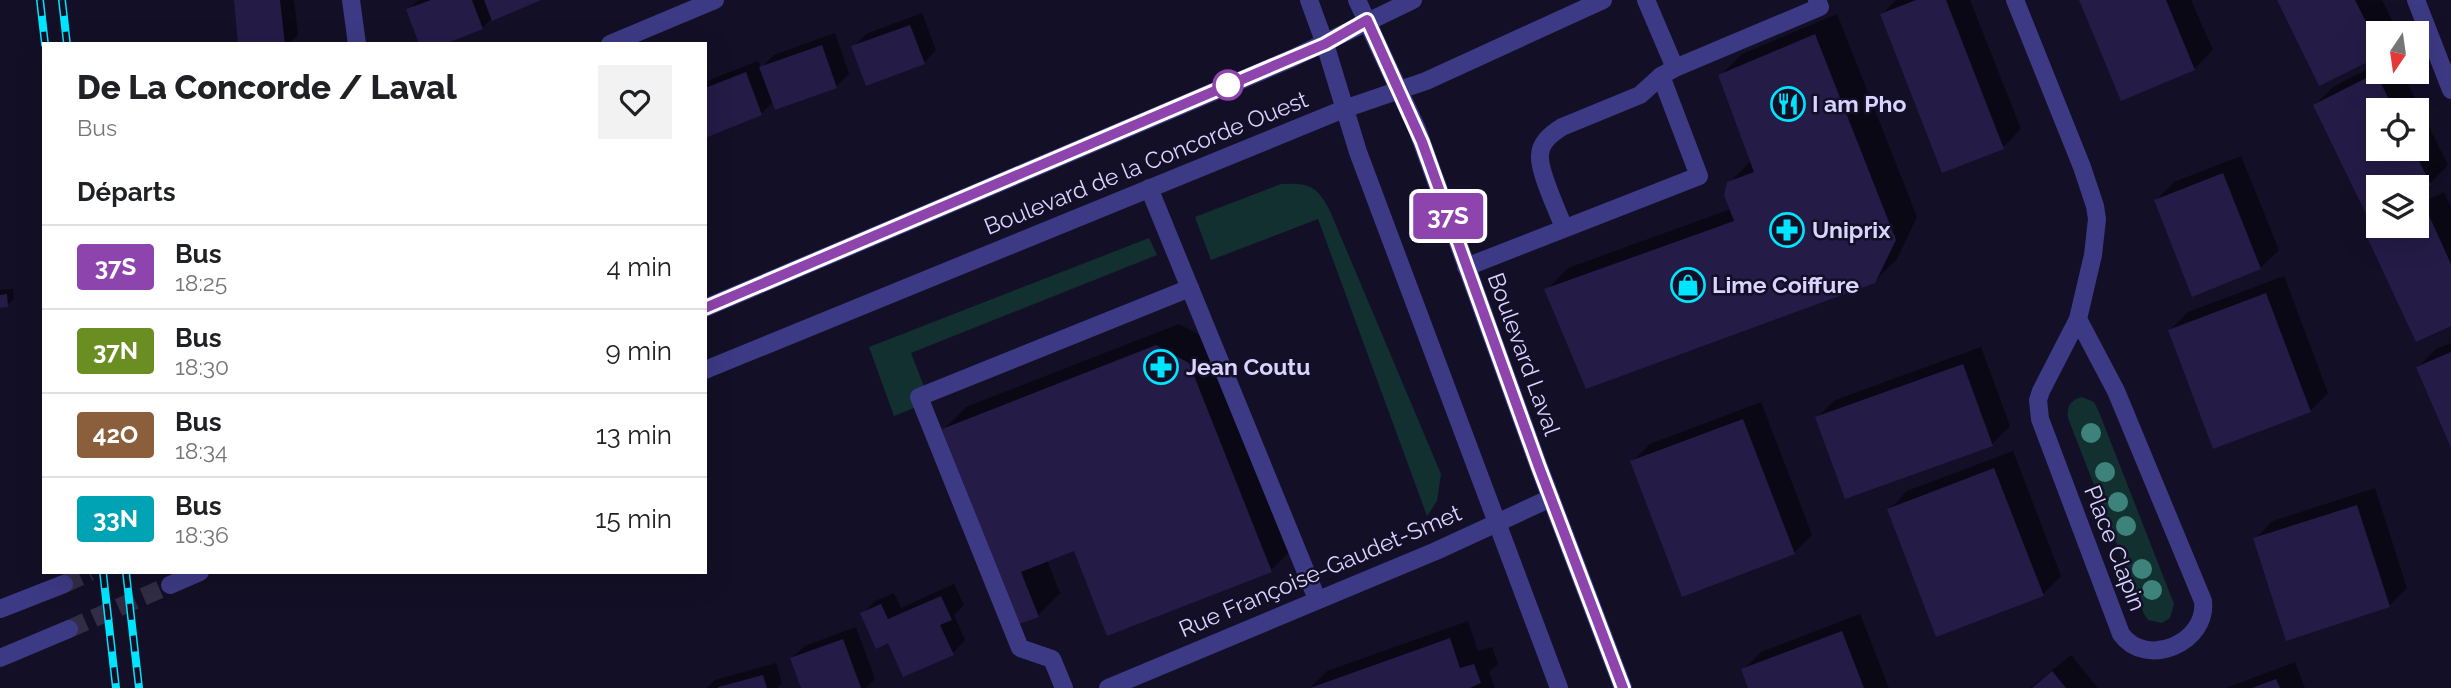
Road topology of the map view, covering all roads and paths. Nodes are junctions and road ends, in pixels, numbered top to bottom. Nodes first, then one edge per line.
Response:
1 (351, 0) edge
2 (715, 0) edge
3 (1309, 0) edge
4 (1357, 0) edge
5 (1413, 0) edge
6 (1604, 0) edge
7 (1646, 0) edge
8 (1817, 0) edge
9 (2015, 0) edge
10 (2416, 0) edge
11 (1367, 20) junction
12 (357, 42) edge
13 (615, 42) edge
14 (1325, 44) junction
15 (1668, 72) junction
16 (2451, 90) edge
17 (1400, 92) junction
18 (1344, 109) junction
19 (1149, 188) junction
20 (1564, 228) junction
21 (1466, 267) junction
22 (1190, 288) junction
23 (707, 307) edge
24 (2078, 319) junction
25 (707, 368) edge
26 (1551, 498) junction
27 (1497, 523) junction
28 (195, 574) edge
29 (64, 584) tunnel mouth
30 (170, 585) tunnel mouth
31 (1317, 599) junction
32 (0, 609) edge
33 (69, 629) tunnel mouth
34 (0, 658) edge
35 (1064, 688) edge
36 (1108, 688) edge
37 (1559, 688) edge
38 (1623, 688) edge

1 - 12 street
2 - 13 street
3 - 14 street
4 - 11 street, Boulevard Laval
5 - 11 street, Boulevard de la Concorde Ouest
6 - 17 street, Boulevard de la Concorde Ouest
7 - 15 street
8 - 15 street
9 - 24 street, Place Clapin
10 - 16 street
11 - 14 street, Boulevard de la Concorde Ouest
11 - 17 street, Boulevard Laval
14 - 18 street
14 - 23 street, Boulevard de la Concorde Ouest
15 - 20 street
15 - 20 street
17 - 18 street, Boulevard de la Concorde Ouest
17 - 21 street, Boulevard Laval
18 - 19 street, Boulevard de la Concorde Ouest
18 - 27 street
19 - 22 street
19 - 25 street, Boulevard de la Concorde Ouest
20 - 21 street
21 - 26 street, Boulevard Laval
22 - 31 street
22 - 35 street
24 - 24 street, Place Clapin
26 - 27 street, Rue Françoise-Gaudet-Smet
26 - 38 street, Boulevard Laval
27 - 31 street, Rue Françoise-Gaudet-Smet
27 - 37 street
28 - 30 street
29 - 32 street
31 - 36 street, Rue Françoise-Gaudet-Smet
33 - 34 street

